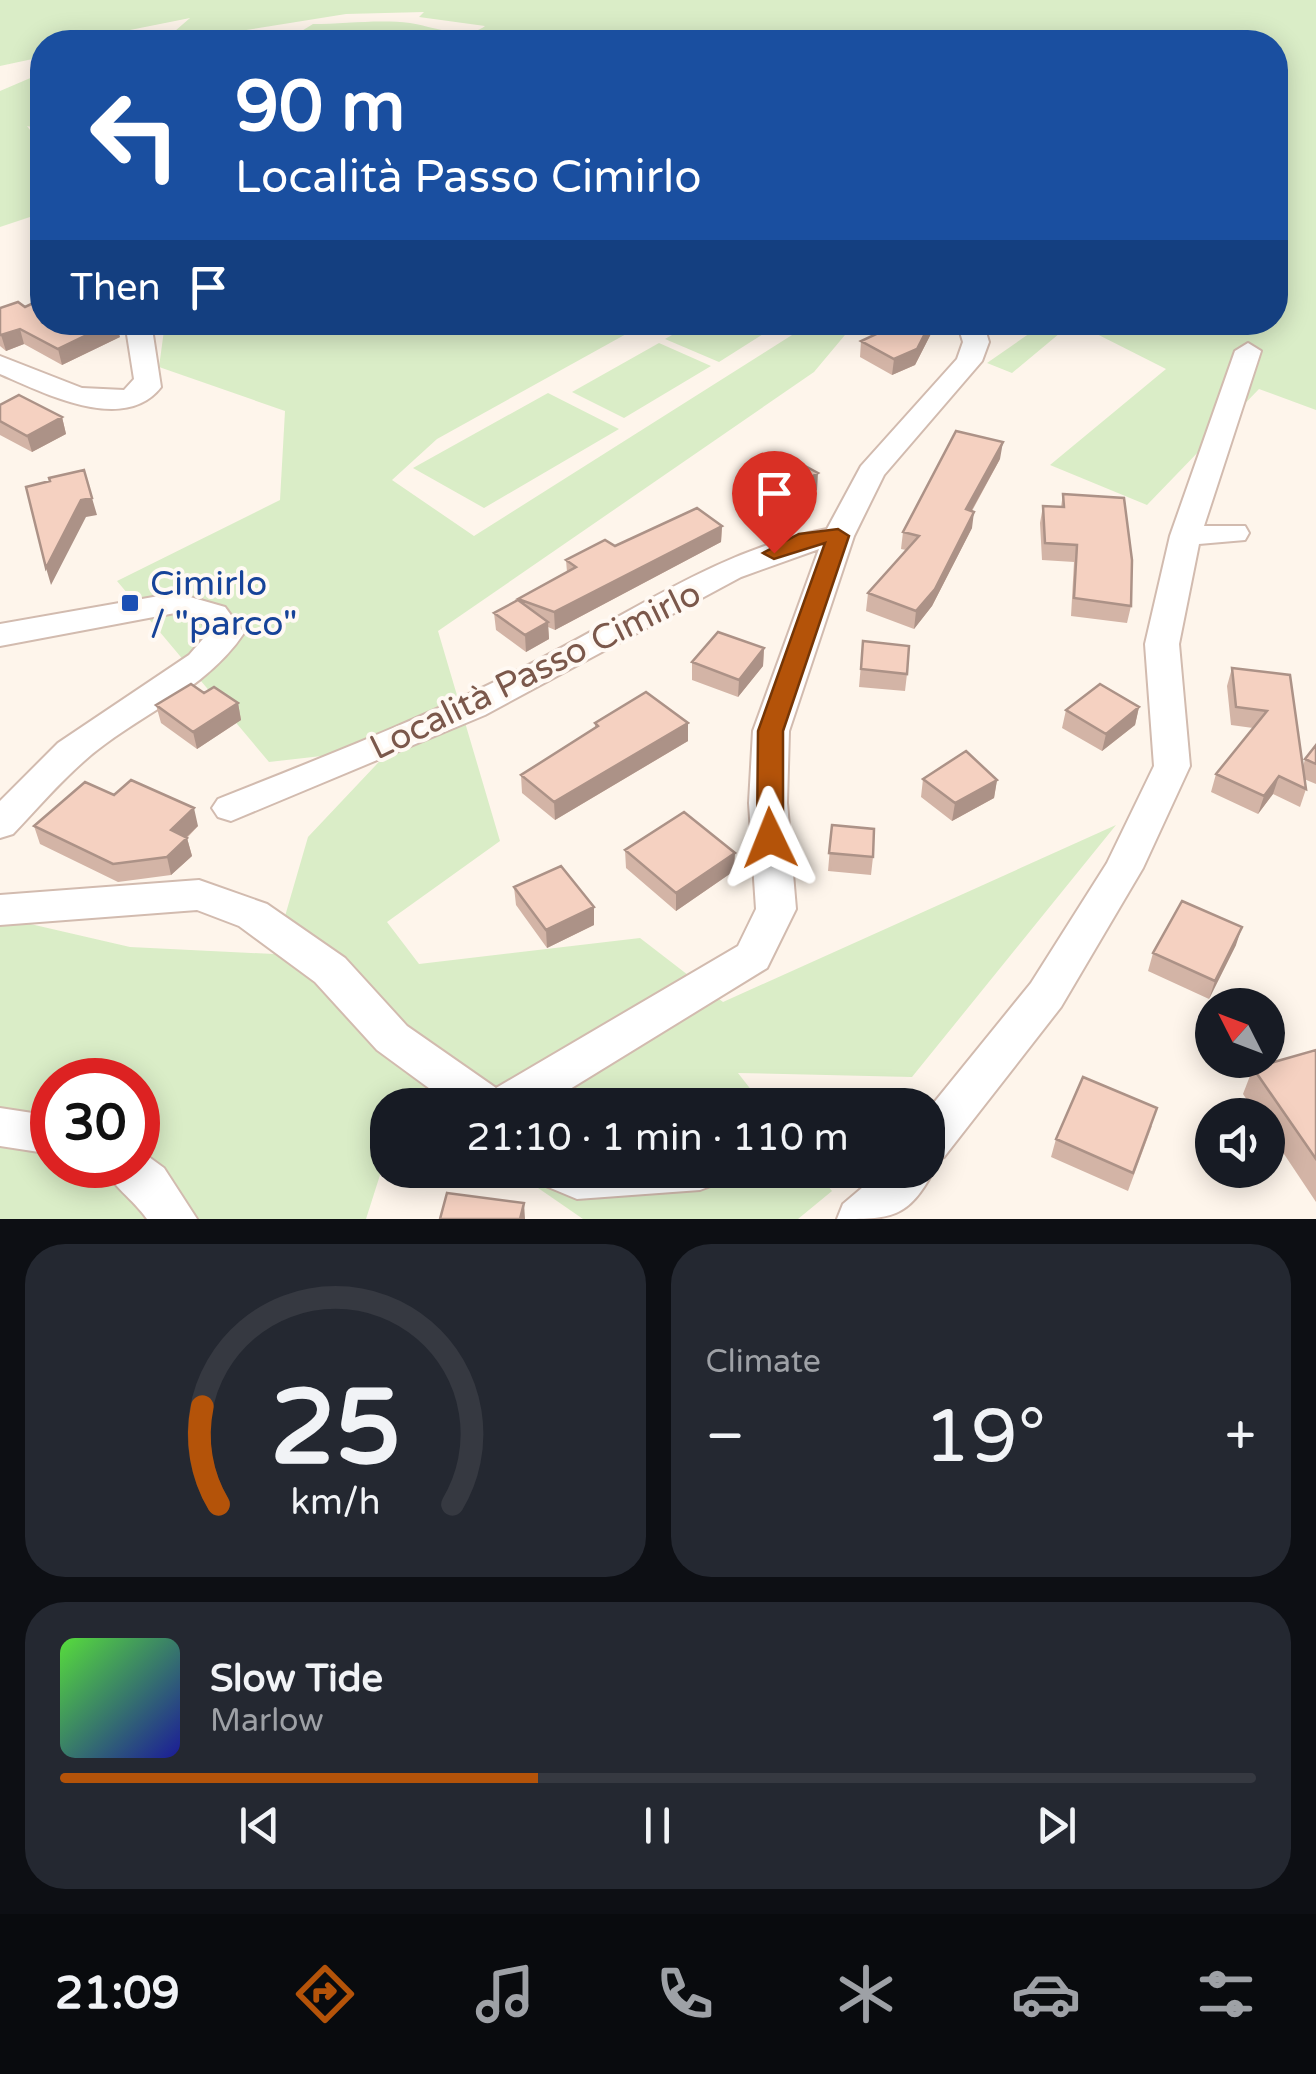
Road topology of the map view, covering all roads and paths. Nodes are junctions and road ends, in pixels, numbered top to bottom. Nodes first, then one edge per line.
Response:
1 (138, 335) edge
2 (974, 335) edge
3 (1248, 351) dead end
4 (0, 364) edge
5 (1234, 533) dead end
6 (838, 536) junction
7 (1186, 536) junction
8 (0, 635) edge
9 (231, 808) dead end
10 (0, 824) edge
11 (0, 910) edge
12 (462, 1088) edge
13 (535, 1088) edge
14 (945, 1122) edge
15 (0, 1127) edge
16 (30, 1132) edge
17 (152, 1188) edge
18 (896, 1188) edge
19 (174, 1219) edge
20 (860, 1219) edge

1 - 4 street
2 - 6 street
3 - 7 street
5 - 7 street
6 - 9 street, Località Passo Cimirlo
6 - 13 street
7 - 14 street
8 - 10 street
11 - 12 street
15 - 16 street
17 - 19 street
18 - 20 street

